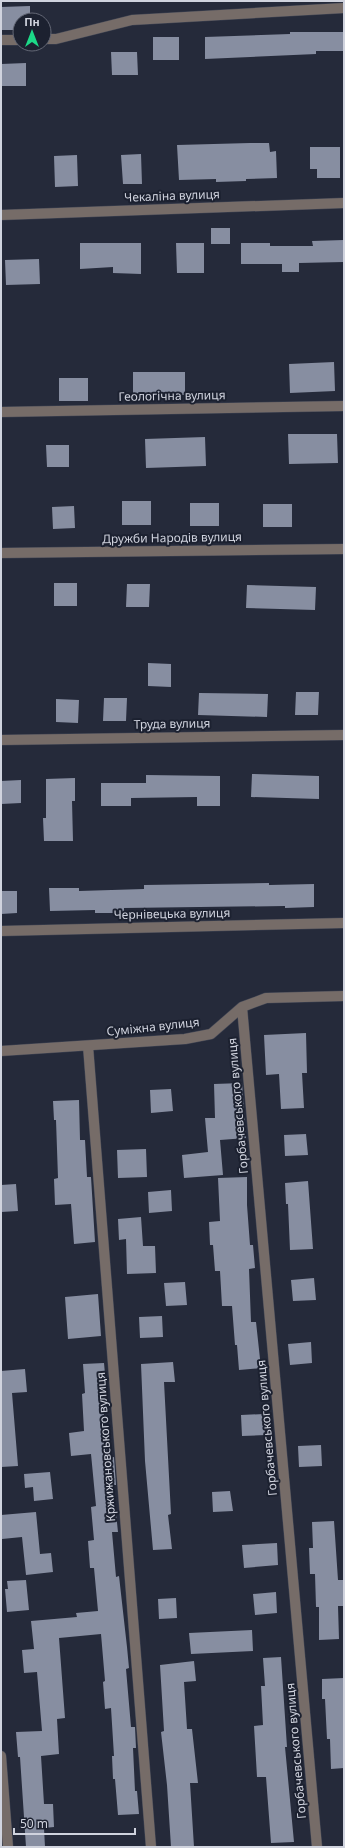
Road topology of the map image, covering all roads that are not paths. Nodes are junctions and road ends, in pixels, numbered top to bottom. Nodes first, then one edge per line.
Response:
1 (344, 8) edge
2 (52, 39) edge
3 (1, 40) edge
4 (12, 40) edge
5 (344, 203) edge
6 (1, 215) edge
7 (344, 406) edge
8 (1, 412) edge
9 (344, 549) edge
10 (1, 553) edge
11 (344, 735) edge
12 (1, 740) edge
13 (344, 923) edge
14 (1, 931) edge
15 (344, 996) edge
16 (242, 1007) junction
17 (88, 1046) junction
18 (1, 1051) edge
19 (1, 1756) edge
20 (8, 1847) edge
21 (151, 1847) edge
22 (317, 1847) edge

1 - 2 street
3 - 4 street
5 - 6 street, Чекаліна вулиця
7 - 8 street, Геологічна вулиця
9 - 10 street, Дружби Народів вулиця
11 - 12 street, Труда вулиця
13 - 14 street, Чернівецька вулиця
15 - 16 street, Суміжна вулиця
16 - 17 street, Суміжна вулиця
16 - 22 street, Горбачевського вулиця
17 - 18 street, Суміжна вулиця
17 - 21 street, Кржижановського вулиця
19 - 20 street

